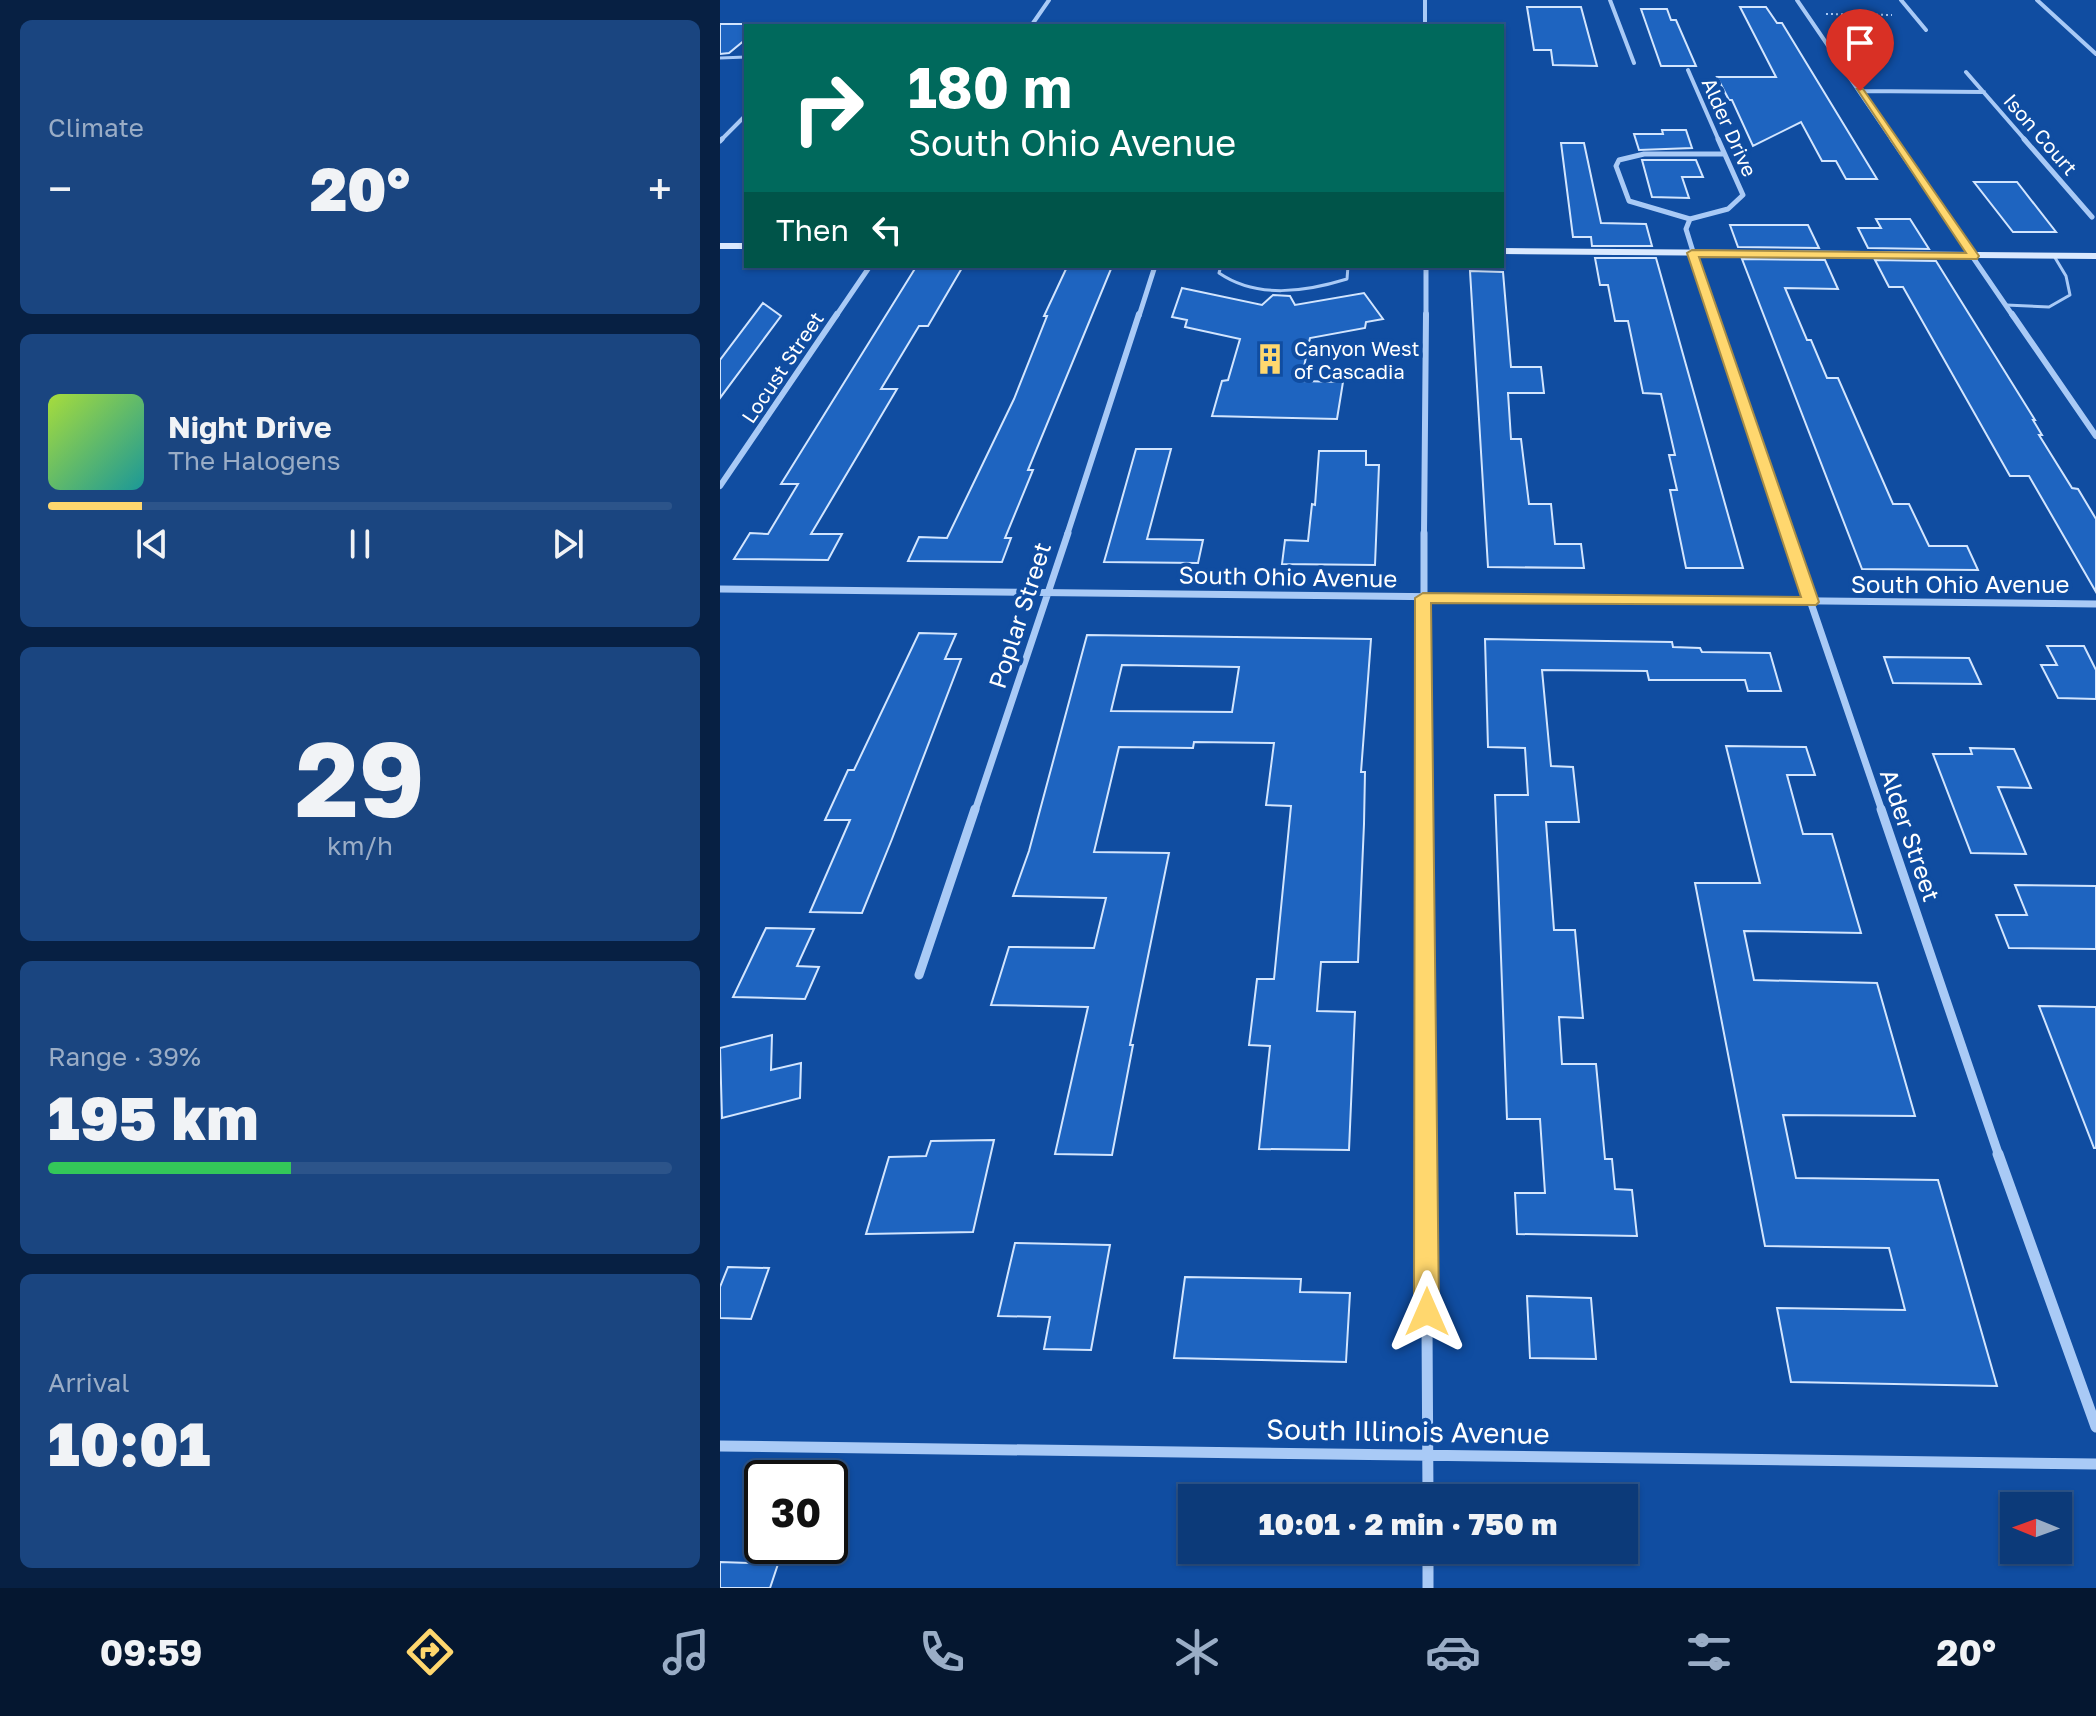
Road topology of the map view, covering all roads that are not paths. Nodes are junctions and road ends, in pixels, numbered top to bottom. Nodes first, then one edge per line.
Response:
1 (1049, 0) edge
2 (1425, 0) edge
3 (1610, 0) edge
4 (1797, 0) edge
5 (1901, 0) edge
6 (2037, 0) edge
7 (1032, 24) edge
8 (1425, 24) edge
9 (1926, 30) dead end
10 (2096, 54) edge
11 (744, 57) edge
12 (720, 58) edge
13 (1634, 63) dead end
14 (1688, 70) dead end
15 (1966, 72) dead end
16 (1860, 91) junction
17 (1984, 92) junction
18 (744, 117) edge
19 (720, 141) edge
20 (1724, 154) junction
21 (2092, 217) dead end
22 (1690, 219) junction
23 (720, 246) edge
24 (744, 246) edge
25 (1504, 251) edge
26 (1692, 253) junction
27 (1973, 256) junction
28 (2054, 256) junction
29 (2096, 256) edge
30 (869, 268) edge
31 (1154, 268) edge
32 (1220, 268) edge
33 (1348, 268) edge
34 (1426, 268) edge
35 (2006, 305) junction
36 (2096, 436) edge
37 (720, 486) edge
38 (720, 589) edge
39 (1048, 594) junction
40 (1423, 598) junction
41 (1811, 602) junction
42 (2096, 604) edge
43 (919, 975) dead end
44 (2096, 1427) edge
45 (720, 1446) edge
46 (1428, 1456) junction
47 (2096, 1464) edge
48 (1428, 1484) edge
49 (1428, 1564) edge
50 (1428, 1588) edge

1 - 7 street
2 - 8 street
3 - 13 street
4 - 16 street
5 - 9 street
6 - 10 street
11 - 12 lane
14 - 20 street, Alder Drive
15 - 17 street, Ison Court
16 - 17 street
16 - 27 street
17 - 21 street, Ison Court
18 - 19 street
20 - 22 street, Alder Drive
20 - 22 street
22 - 26 street
23 - 24 main road
25 - 26 main road
26 - 27 main road
26 - 41 street, Alder Street
27 - 28 main road
27 - 35 street
28 - 29 main road
28 - 35 lane
30 - 37 street, Locust Street
31 - 39 street, Poplar Street
32 - 33 lane
34 - 40 street
35 - 36 street
38 - 39 street, South Ohio Avenue
39 - 40 street, South Ohio Avenue
39 - 43 street, Poplar Street
40 - 41 street, South Ohio Avenue
40 - 46 street
41 - 42 street, South Ohio Avenue
41 - 44 street, Alder Street
45 - 46 street, South Illinois Avenue
46 - 47 street, South Illinois Avenue
46 - 48 street
49 - 50 street

